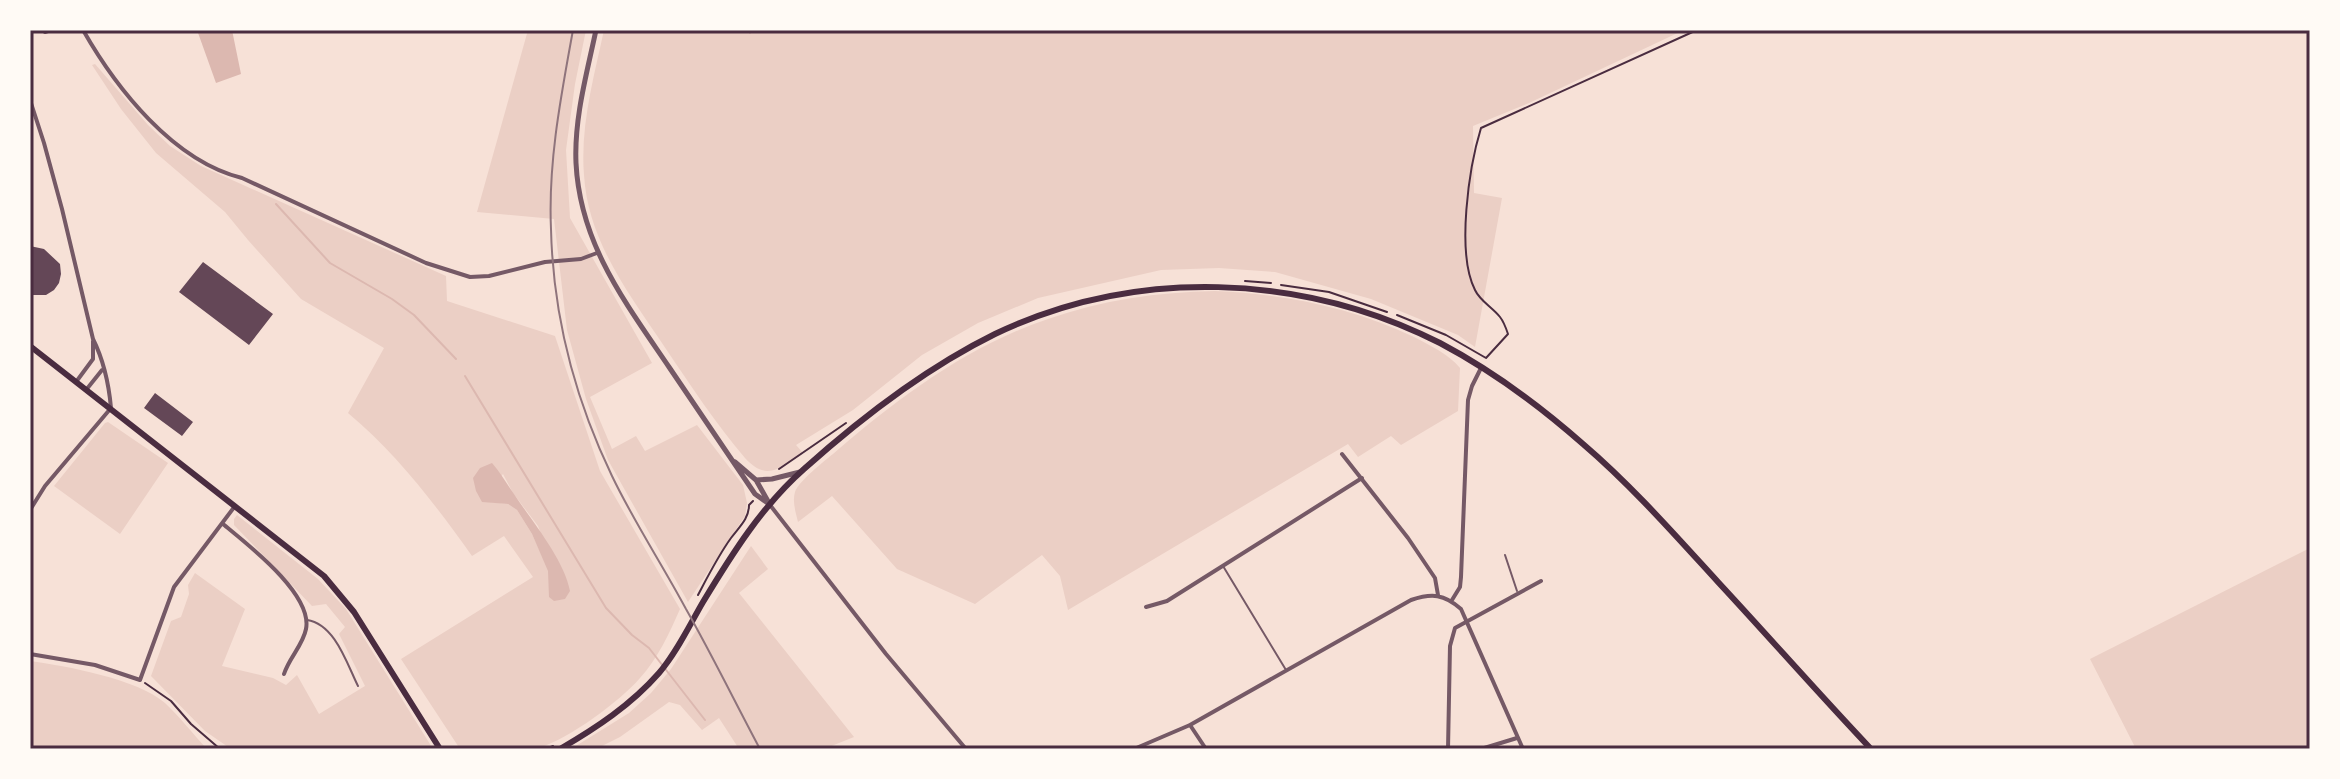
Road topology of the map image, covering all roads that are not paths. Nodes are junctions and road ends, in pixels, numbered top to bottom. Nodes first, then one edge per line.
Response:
1 (83, 30) edge
2 (596, 30) edge
3 (30, 100) edge
4 (597, 253) junction
5 (93, 339) junction
6 (30, 346) edge
7 (1482, 367) junction
8 (103, 369) junction
9 (76, 382) junction
10 (86, 390) junction
11 (111, 408) junction
12 (1342, 454) dead end
13 (730, 457) junction
14 (801, 472) junction
15 (1362, 478) junction
16 (756, 480) junction
17 (769, 504) junction
18 (236, 505) junction
19 (30, 510) edge
20 (223, 524) junction
21 (1505, 555) dead end
22 (1223, 566) junction
23 (1541, 581) dead end
24 (1517, 592) junction
25 (1438, 595) junction
26 (1452, 600) junction
27 (1146, 607) dead end
28 (306, 620) junction
29 (1467, 620) junction
30 (30, 654) edge
31 (1287, 671) junction
32 (284, 674) dead end
33 (358, 686) dead end
34 (1190, 725) junction
35 (1517, 738) junction
36 (559, 746) edge
37 (440, 749) edge
38 (966, 749) edge
39 (1134, 749) edge
40 (1206, 749) edge
41 (1448, 749) edge
42 (1481, 749) edge
43 (1523, 749) edge
44 (1871, 749) edge

1 - 4 street
2 - 4 street
3 - 5 street
4 - 13 street
5 - 8 street
5 - 9 street
6 - 9 main road
7 - 14 main road
7 - 26 street
7 - 44 main road
8 - 10 street
8 - 11 street
9 - 10 main road
10 - 11 main road
11 - 18 main road
11 - 19 street
12 - 15 street
13 - 16 street
13 - 17 street
14 - 16 street
14 - 17 main road
15 - 22 street
15 - 25 street
16 - 17 street
17 - 36 main road
17 - 38 street
18 - 20 street
18 - 37 main road
20 - 28 street
20 - 30 street
21 - 24 lane
22 - 27 street
22 - 31 lane
23 - 24 street
24 - 29 street
25 - 26 street
25 - 31 street
26 - 29 street
28 - 32 street
28 - 33 lane
29 - 35 street
29 - 41 street
31 - 34 street
34 - 39 street
34 - 40 street
35 - 42 street
35 - 43 street

